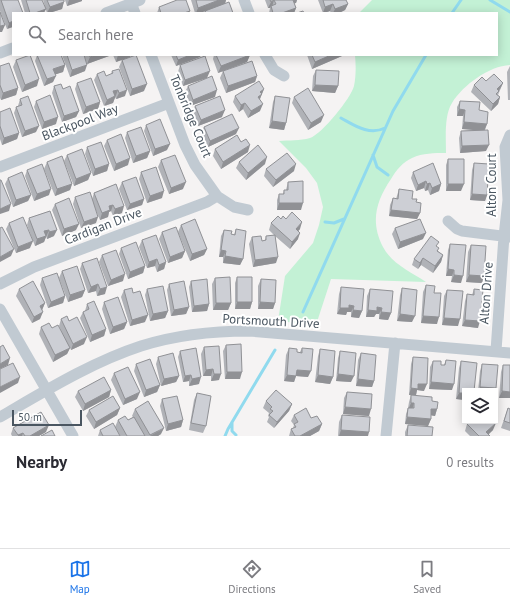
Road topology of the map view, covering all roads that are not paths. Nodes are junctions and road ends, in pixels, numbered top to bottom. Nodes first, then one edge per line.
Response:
1 (244, 0) edge
2 (136, 5) edge
3 (110, 12) edge
4 (249, 12) edge
5 (12, 48) edge
6 (0, 54) edge
7 (151, 56) edge
8 (266, 56) edge
9 (284, 76) dead end
10 (169, 103) junction
11 (510, 134) edge
12 (0, 167) edge
13 (217, 196) junction
14 (248, 210) dead end
15 (448, 221) dead end
16 (507, 236) edge
17 (0, 284) edge
18 (0, 309) edge
19 (395, 343) junction
20 (496, 352) junction
21 (510, 353) edge
22 (47, 390) junction
23 (0, 417) edge
24 (73, 436) edge
25 (386, 436) edge

1 - 4 street
2 - 3 street
5 - 6 street
7 - 10 street, Tonbridge Court
8 - 9 street
10 - 12 street, Blackpool Way
10 - 13 street, Tonbridge Court
11 - 16 street, Alton Court
13 - 14 street, Tonbridge Court
13 - 17 street, Cardigan Drive
15 - 16 street
16 - 20 street, Alton Drive
18 - 22 street
19 - 20 street, Portsmouth Drive
19 - 22 street, Portsmouth Drive
19 - 25 street
20 - 21 street, Portsmouth Drive
22 - 23 street, Portsmouth Drive
22 - 24 street

